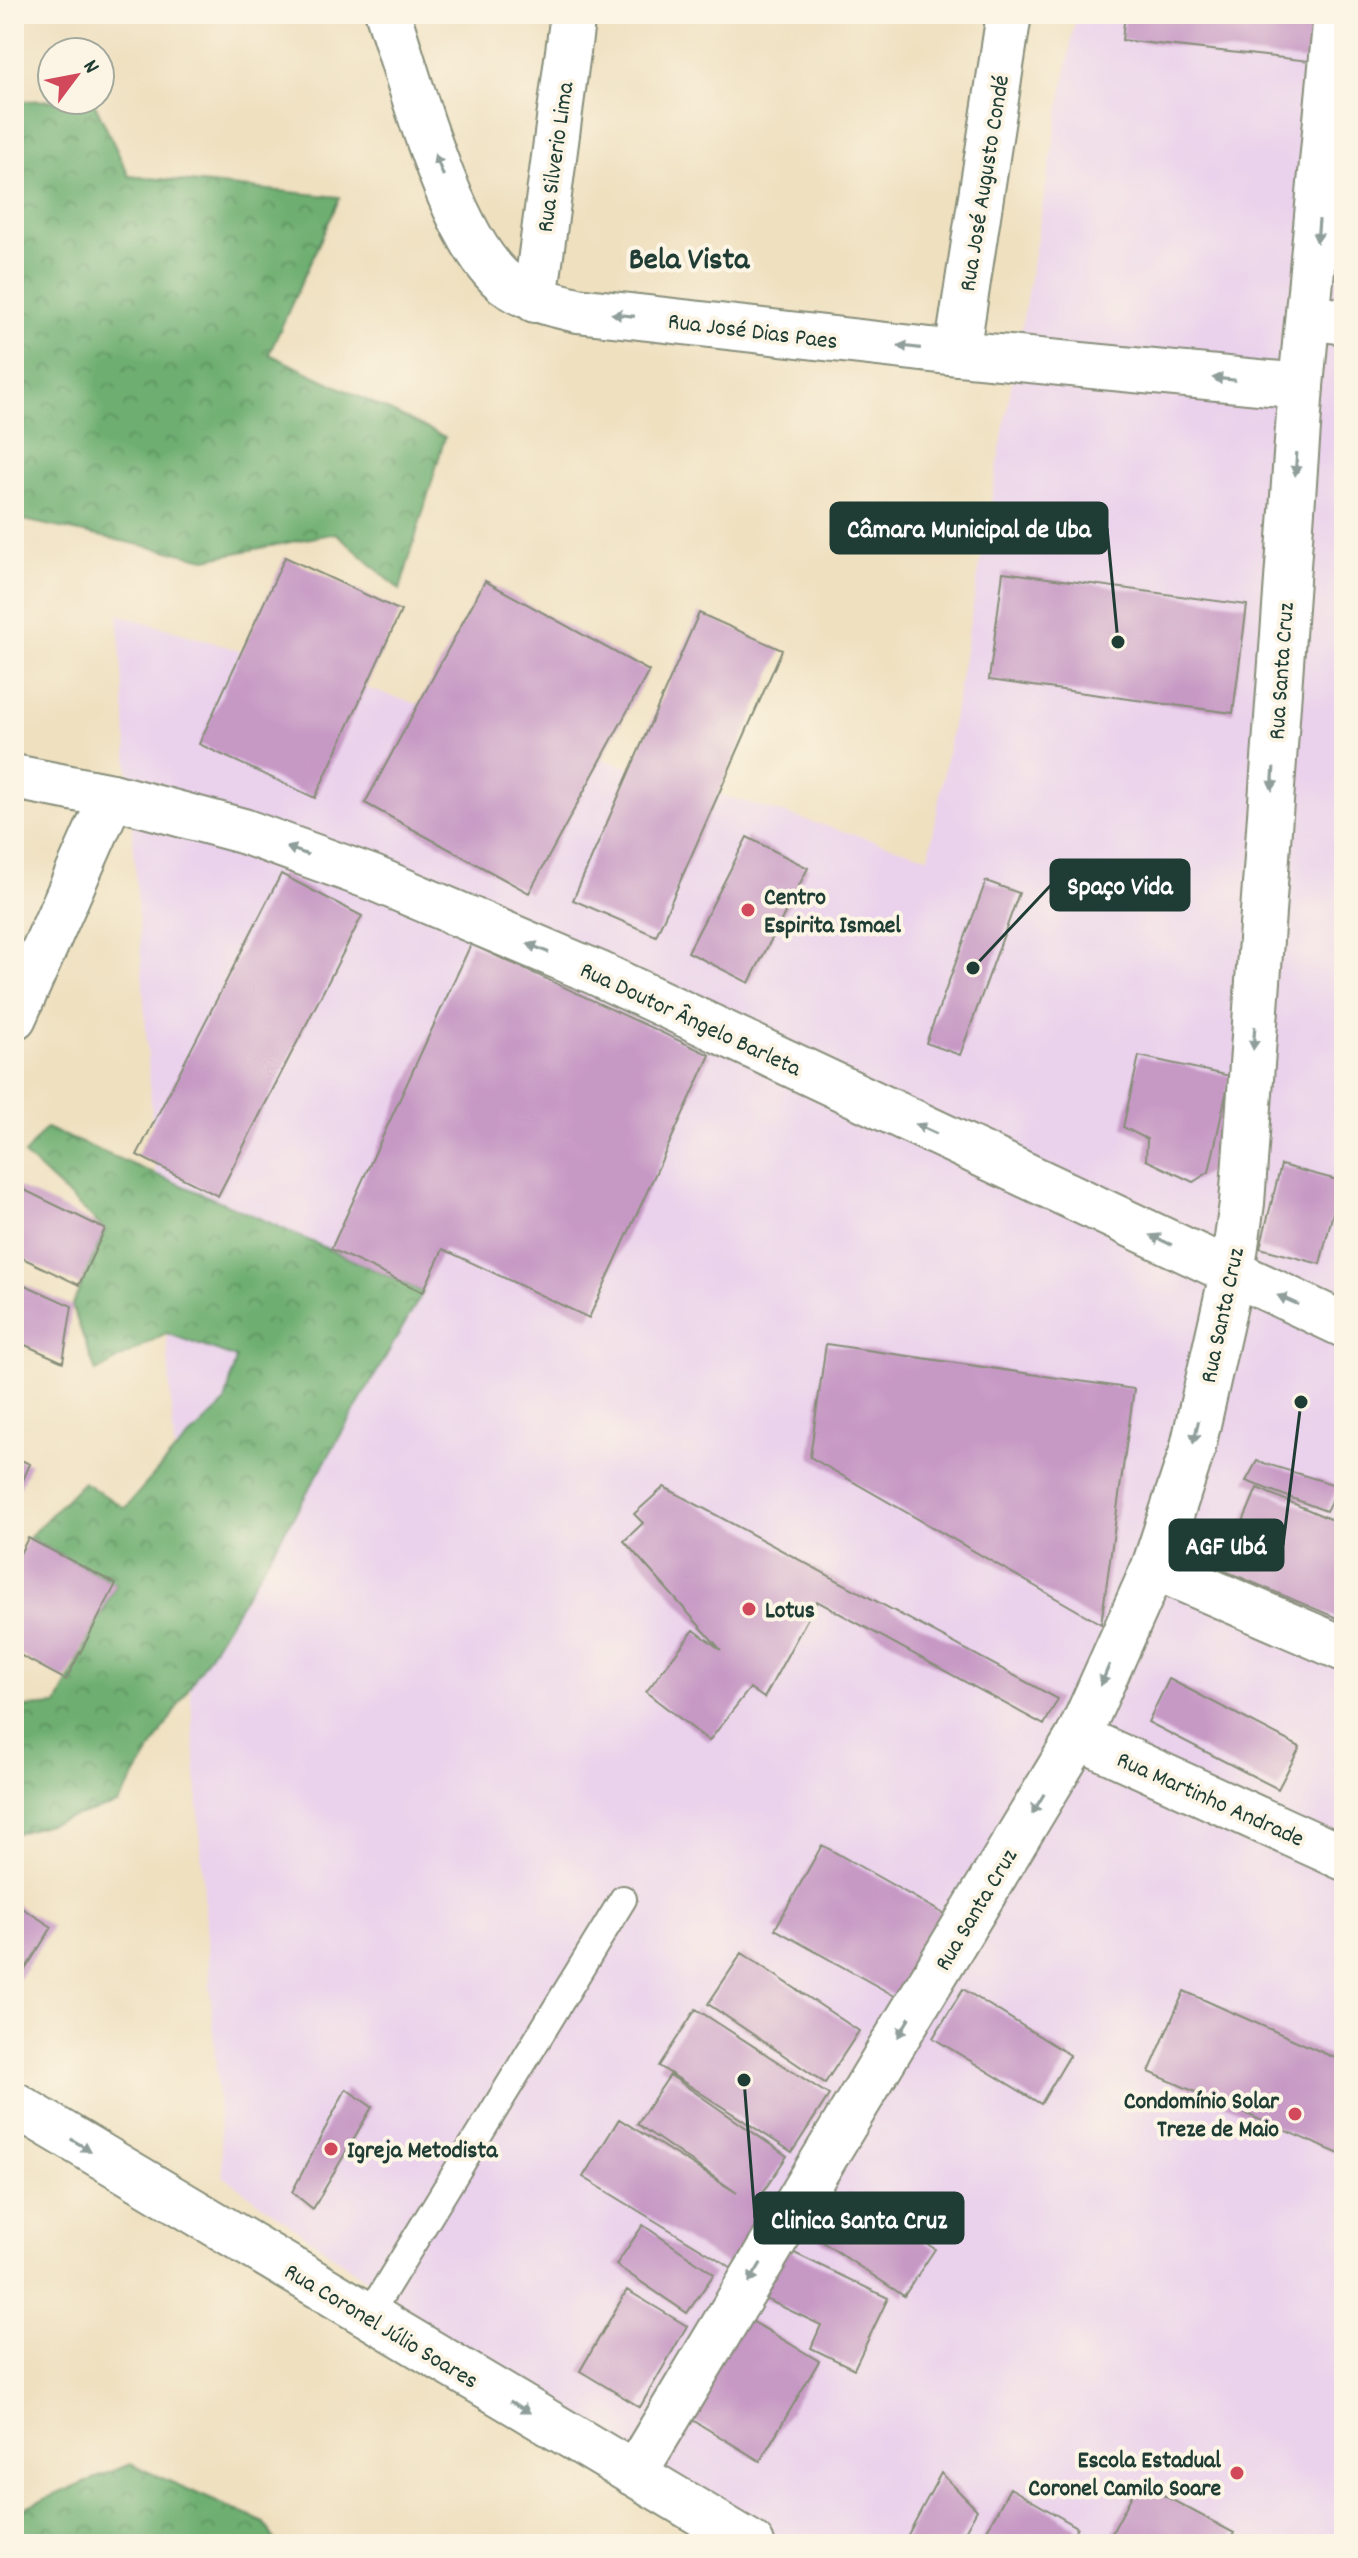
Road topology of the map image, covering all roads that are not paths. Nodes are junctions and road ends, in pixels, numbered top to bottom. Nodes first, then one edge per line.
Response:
1 (388, 14) edge
2 (573, 14) edge
3 (1009, 14) edge
4 (1336, 14) edge
5 (535, 300) junction
6 (1327, 320) edge
7 (957, 353) junction
8 (1301, 386) junction
9 (14, 777) edge
10 (112, 796) junction
11 (14, 1017) edge
12 (1232, 1274) junction
13 (1344, 1325) edge
14 (1154, 1567) junction
15 (1344, 1649) edge
16 (1078, 1737) junction
17 (1344, 1858) edge
18 (623, 1899) dead end
19 (14, 2104) edge
20 (367, 2318) junction
21 (634, 2474) junction
22 (752, 2544) edge

5 -> 1 street, Rua José Dias Paes
2 - 5 street, Rua Silverio Lima
3 - 7 street, Rua José Augusto Condé
4 -> 6 street, Rua Santa Cruz
7 -> 5 street, Rua José Dias Paes
6 - 8 street, Rua Santa Cruz
8 -> 7 street, Rua José Dias Paes
8 -> 12 street, Rua Santa Cruz
9 - 10 street, Rua Doutor Ângelo Barleta
10 - 11 street
12 -> 10 street, Rua Doutor Ângelo Barleta
13 -> 12 street, Rua Doutor Ângelo Barleta
12 -> 14 street, Rua Santa Cruz
14 - 15 street
14 -> 16 street, Rua Santa Cruz
16 - 17 street, Rua Martinho Andrade
16 -> 21 street, Rua Santa Cruz
18 - 20 lane
19 -> 20 street, Rua Coronel Júlio Soares
20 -> 21 street, Rua Coronel Júlio Soares
21 - 22 street, Rua Coronel Júlio Soares

